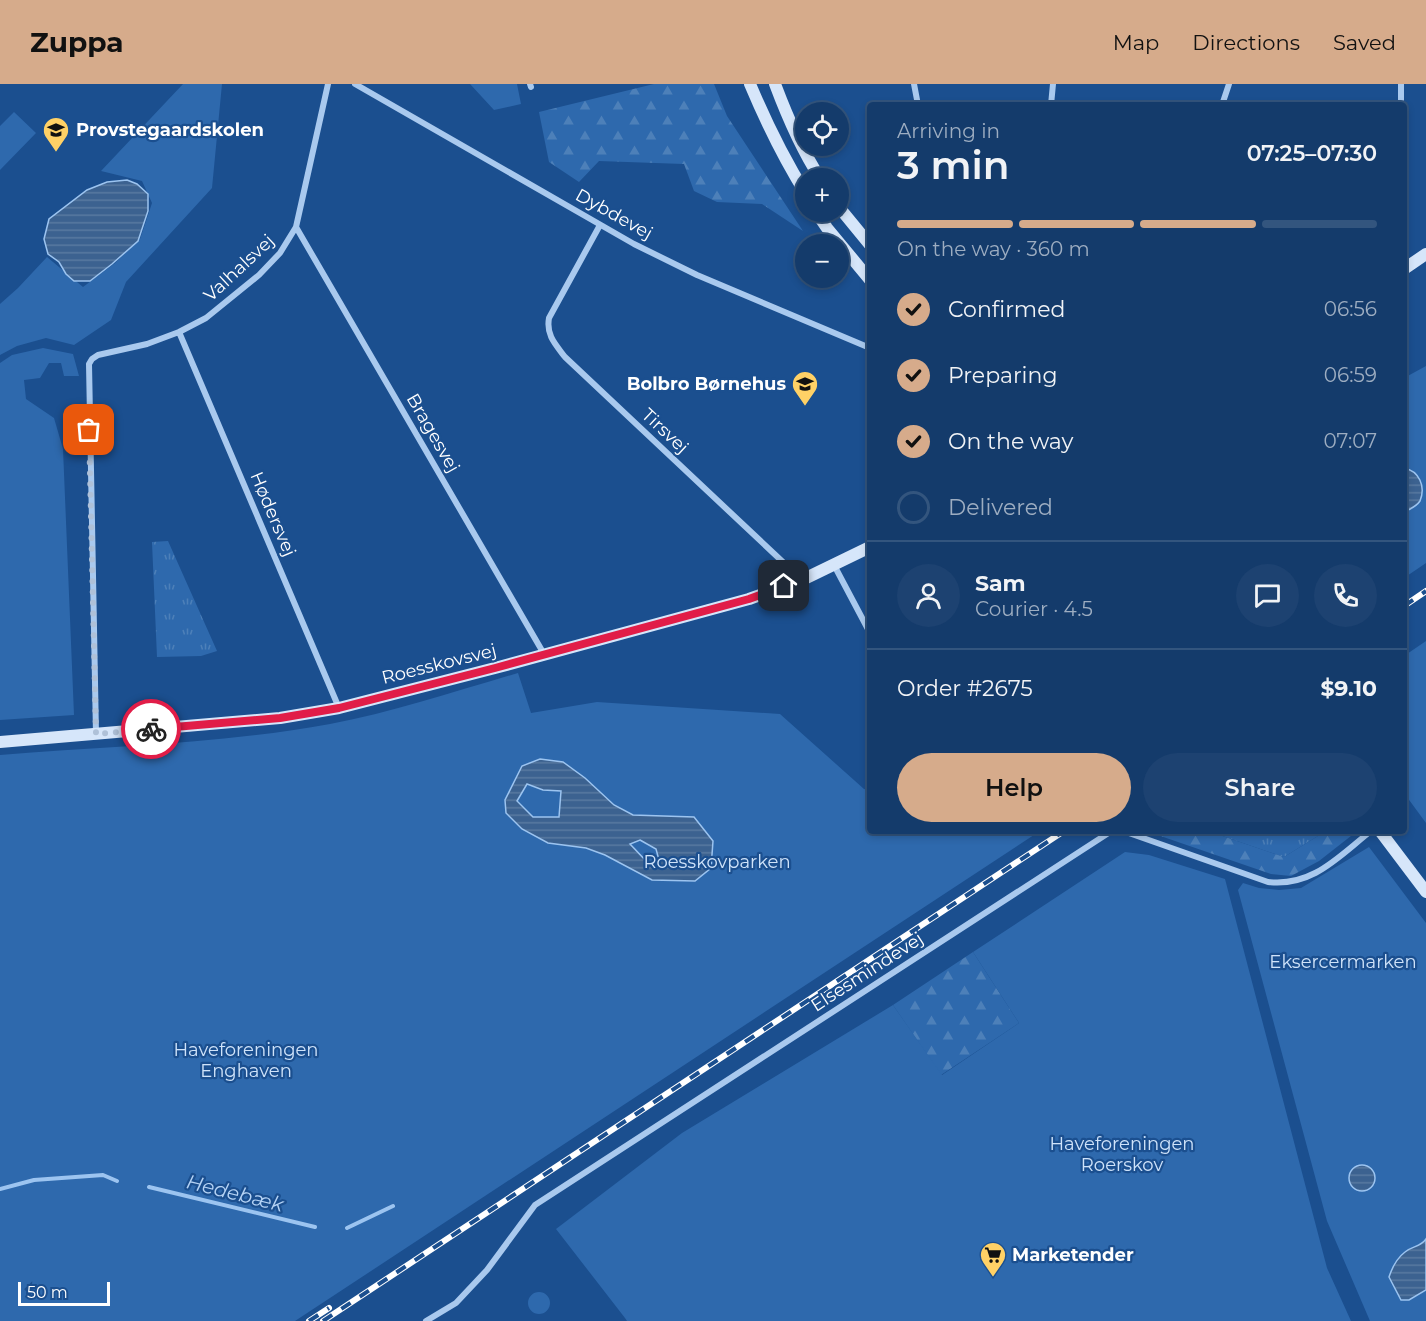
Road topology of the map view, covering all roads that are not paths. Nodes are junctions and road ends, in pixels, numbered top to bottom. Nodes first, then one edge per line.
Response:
1 (328, 84) edge
2 (355, 84) edge
3 (750, 84) edge
4 (775, 84) edge
5 (914, 84) edge
6 (1053, 84) edge
7 (1229, 84) edge
8 (1401, 84) edge
9 (917, 102) edge
10 (1050, 102) edge
11 (1223, 102) edge
12 (1401, 102) edge
13 (813, 168) edge
14 (795, 174) edge
15 (849, 219) edge
16 (823, 222) edge
17 (600, 225) junction
18 (297, 227) junction
19 (867, 241) edge
20 (1426, 254) edge
21 (1407, 267) edge
22 (867, 276) edge
23 (178, 332) junction
24 (867, 347) edge
25 (867, 548) edge
26 (834, 565) junction
27 (802, 579) junction
28 (867, 627) edge
29 (544, 654) junction
30 (339, 708) junction
31 (96, 734) junction
32 (0, 742) edge
33 (1107, 834) edge
34 (1132, 834) edge
35 (1367, 834) edge
36 (1382, 834) edge
37 (1426, 892) edge
38 (426, 1321) edge

1 - 18 street, Valhalsvej
2 - 17 street, Dybdevej
3 - 14 street
4 - 13 street
5 - 9 street
6 - 10 street
7 - 11 street
8 - 12 street
15 - 19 street
16 - 22 street
17 - 24 street, Dybdevej
17 - 27 street, Tirsvej
18 - 23 street, Valhalsvej
18 - 29 street, Bragesvej
20 - 21 street
23 - 30 street, Hødersvej
23 - 31 street, Valhalsvej
25 - 26 street, Roesskovsvej
26 - 27 street, Roesskovsvej
26 - 28 street
27 - 29 street, Roesskovsvej
29 - 30 street, Roesskovsvej
30 - 31 street, Roesskovsvej
31 - 32 street, Roesskovsvej
33 - 38 street, Elsesmindevej
34 - 35 street, Elsesmindevej
36 - 37 street

